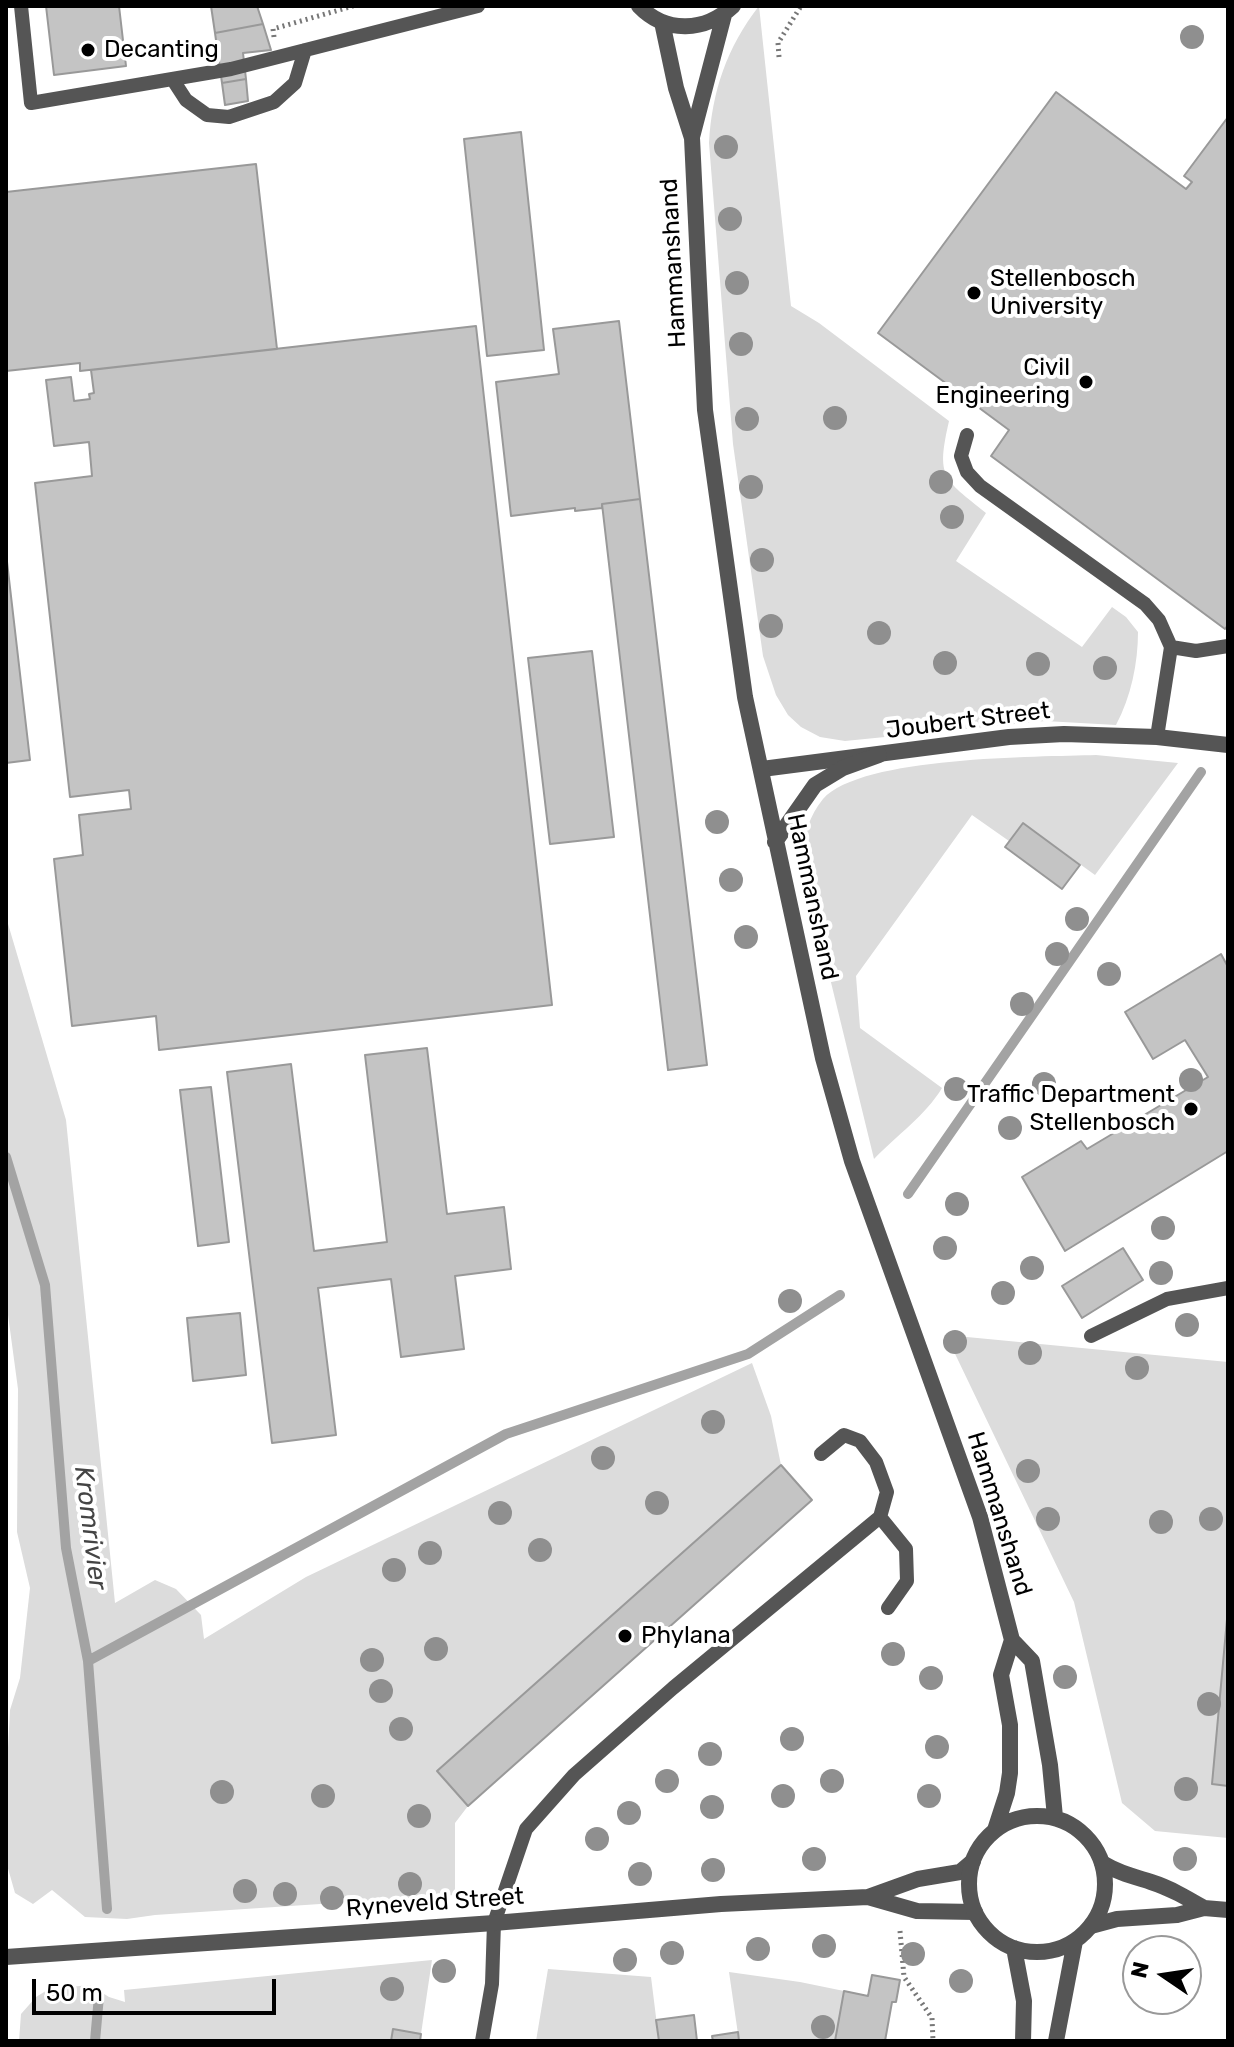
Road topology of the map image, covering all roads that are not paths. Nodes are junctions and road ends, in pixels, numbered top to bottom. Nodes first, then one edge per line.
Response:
1 (21, 6) edge
2 (478, 6) edge
3 (639, 6) edge
4 (728, 10) edge
5 (662, 22) junction
6 (305, 50) junction
7 (173, 80) junction
8 (692, 138) junction
9 (967, 435) dead end
10 (1228, 646) edge
11 (1171, 647) junction
12 (1157, 737) junction
13 (1228, 745) edge
14 (879, 755) junction
15 (762, 769) junction
16 (775, 842) junction
17 (1228, 1288) edge
18 (1091, 1336) dead end
19 (821, 1454) dead end
20 (880, 1517) junction
21 (888, 1608) dead end
22 (1012, 1640) junction
23 (1055, 1817) junction
24 (995, 1830) junction
25 (973, 1861) junction
26 (1102, 1863) junction
27 (868, 1897) junction
28 (1204, 1908) junction
29 (1228, 1910) edge
30 (975, 1912) junction
31 (494, 1923) junction
32 (1091, 1926) junction
33 (1075, 1941) junction
34 (1014, 1948) junction
35 (6, 1957) edge
36 (482, 2041) edge
37 (1023, 2041) edge
38 (1056, 2041) edge

1 - 7 lane
2 - 6 lane
3 - 5 street
4 - 5 street
4 - 8 street, Hammanshand
5 - 8 street, Hammanshand
6 - 7 lane
6 - 7 lane
8 - 15 street, Hammanshand
9 - 11 lane
10 - 11 lane
11 - 12 lane
12 - 13 street, Joubert Street
12 - 14 street, Joubert Street
14 - 15 street, Joubert Street
14 - 16 street
15 - 16 street, Hammanshand
16 - 22 street, Hammanshand
17 - 18 lane
19 - 20 lane
20 - 21 lane
20 - 31 lane
22 - 23 street, Hammanshand
22 - 24 street, Hammanshand
23 - 24 street
23 - 26 street
24 - 25 street
25 - 27 street, Ryneveld Street
25 - 30 street
26 - 28 street
26 - 32 street
27 - 30 street, Ryneveld Street
27 - 31 street, Ryneveld Street
28 - 29 street
28 - 32 street
30 - 34 street
31 - 35 street, Ryneveld Street
31 - 36 lane
32 - 33 street
33 - 34 street
33 - 38 street
34 - 37 street

